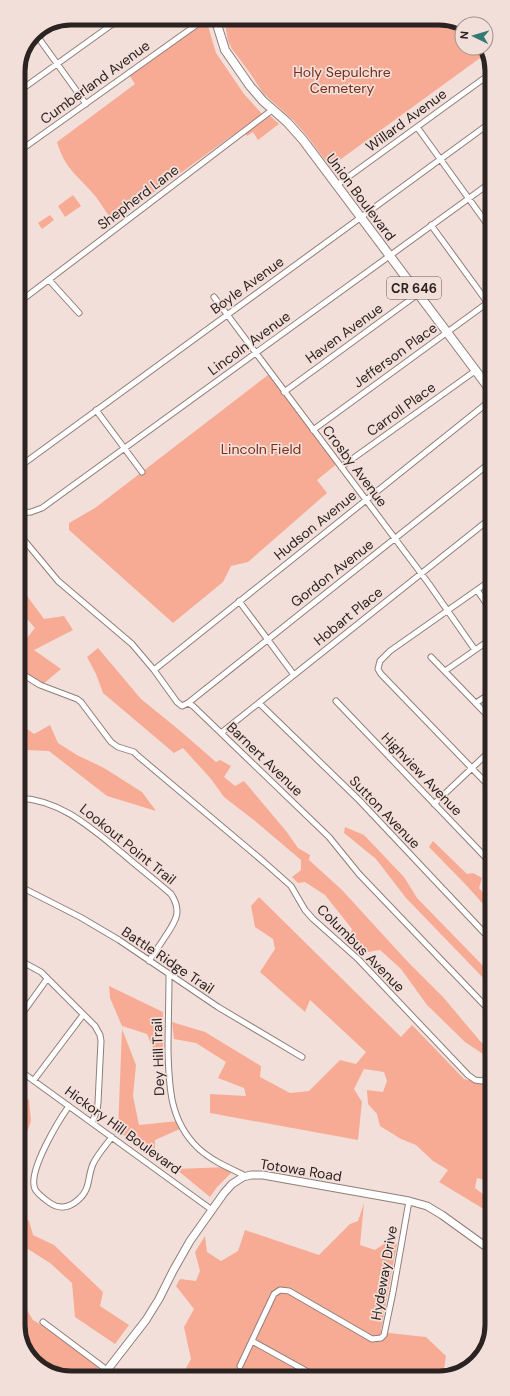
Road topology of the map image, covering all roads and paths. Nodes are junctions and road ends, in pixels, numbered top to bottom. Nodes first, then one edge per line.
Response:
1 (111, 25) edge
2 (196, 25) edge
3 (217, 25) edge
4 (38, 38) edge
5 (58, 64) junction
6 (485, 78) edge
7 (25, 87) edge
8 (86, 104) junction
9 (272, 110) junction
10 (417, 127) junction
11 (485, 127) edge
12 (25, 147) edge
13 (441, 159) junction
14 (337, 186) junction
15 (485, 186) edge
16 (469, 198) junction
17 (361, 217) junction
18 (485, 221) edge
19 (431, 225) junction
20 (389, 256) junction
21 (49, 280) junction
22 (418, 294) junction
23 (485, 296) edge
24 (214, 297) dead end
25 (25, 299) edge
26 (485, 306) edge
27 (78, 313) dead end
28 (227, 315) junction
29 (446, 332) junction
30 (256, 353) junction
31 (475, 371) junction
32 (485, 384) edge
33 (284, 392) junction
34 (485, 405) edge
35 (96, 410) junction
36 (313, 430) junction
37 (125, 448) junction
38 (25, 463) edge
39 (342, 467) junction
40 (485, 467) edge
41 (142, 472) dead end
42 (366, 500) junction
43 (25, 512) edge
44 (485, 523) edge
45 (394, 538) junction
46 (25, 541) edge
47 (421, 574) junction
48 (485, 584) edge
49 (477, 590) junction
50 (239, 601) junction
51 (485, 601) edge
52 (448, 611) junction
53 (267, 639) junction
54 (485, 643) edge
55 (475, 650) junction
56 (431, 657) dead end
57 (154, 670) junction
58 (445, 671) junction
59 (294, 675) junction
60 (25, 676) edge
61 (485, 697) edge
62 (336, 701) dead end
63 (188, 703) junction
64 (259, 703) junction
65 (476, 703) junction
66 (485, 713) edge
67 (221, 733) junction
68 (485, 756) edge
69 (472, 768) junction
70 (485, 782) edge
71 (25, 799) edge
72 (434, 804) junction
73 (485, 857) edge
74 (25, 889) edge
75 (485, 934) edge
76 (149, 961) junction
77 (25, 963) edge
78 (169, 974) junction
79 (47, 979) junction
80 (485, 1006) edge
81 (25, 1010) edge
82 (83, 1015) junction
83 (302, 1057) dead end
84 (25, 1074) edge
85 (34, 1080) junction
86 (485, 1080) edge
87 (69, 1106) junction
88 (92, 1122) junction
89 (112, 1137) junction
90 (246, 1176) junction
91 (409, 1201) junction
92 (212, 1210) junction
93 (485, 1246) edge
94 (43, 1322) dead end
95 (252, 1340) junction
96 (240, 1366) dead end
97 (107, 1370) joint
98 (306, 1371) edge

1 - 5 street
2 - 8 street, Cumberland Avenue
3 - 9 main road, Union Boulevard / CR 646
4 - 5 street
5 - 7 street
5 - 8 street
6 - 10 street, Willard Avenue
8 - 12 street, Cumberland Avenue
9 - 14 main road, Union Boulevard / CR 646
9 - 21 street, Shepherd Lane
10 - 13 street
10 - 14 street, Willard Avenue
11 - 13 street, Boyle Avenue
13 - 16 street
13 - 17 street, Boyle Avenue
14 - 17 main road, Union Boulevard / CR 646
15 - 16 street, Lincoln Avenue
16 - 18 street
16 - 19 street, Lincoln Avenue
17 - 20 main road, Union Boulevard / CR 646
17 - 28 street, Boyle Avenue
19 - 20 street, Lincoln Avenue
19 - 23 street
20 - 22 main road, Union Boulevard / CR 646
20 - 30 street, Lincoln Avenue
21 - 25 street, Shepherd Lane
21 - 27 street
22 - 29 main road, Union Boulevard / CR 646
22 - 33 street, Haven Avenue
24 - 28 street, Crosby Avenue
26 - 29 street, Jefferson Place
28 - 30 street, Crosby Avenue
28 - 35 street, Boyle Avenue
29 - 31 main road, Union Boulevard / CR 646
29 - 36 street, Jefferson Place
30 - 33 street, Crosby Avenue
30 - 37 street, Lincoln Avenue
31 - 32 main road, Union Boulevard / CR 646
31 - 39 street, Carroll Place
33 - 36 street, Crosby Avenue
34 - 42 street, Hudson Avenue
35 - 37 street
35 - 38 street, Boyle Avenue
36 - 39 street, Crosby Avenue
37 - 41 street
37 - 43 street, Lincoln Avenue
39 - 42 street, Crosby Avenue
40 - 45 street, Gordon Avenue
42 - 45 street, Crosby Avenue
42 - 50 street, Hudson Avenue
44 - 47 street, Hobart Place
45 - 47 street, Crosby Avenue
45 - 53 street, Gordon Avenue
46 - 57 street, Barnert Avenue
47 - 52 street, Crosby Avenue
47 - 59 street, Hobart Place
48 - 49 street
49 - 51 street
49 - 52 street
50 - 53 street
50 - 57 street, Hudson Avenue
52 - 55 street, Crosby Avenue
52 - 69 street
53 - 59 street
53 - 63 street, Gordon Avenue
54 - 55 street
55 - 58 street
56 - 58 street
57 - 63 street, Barnert Avenue
58 - 65 street
59 - 64 street, Hobart Place
60 - 86 street, Columbus Avenue
61 - 65 street
62 - 72 street, Highview Avenue
63 - 67 street, Barnert Avenue
64 - 67 street, Hobart Place
64 - 75 street, Sutton Avenue
65 - 66 street
67 - 80 street, Barnert Avenue
68 - 69 street
69 - 70 street
69 - 72 street
71 - 76 street, Lookout Point Trail
72 - 73 street, Highview Avenue
74 - 76 street, Battle Ridge Trail
76 - 78 street, Battle Ridge Trail
77 - 79 street
78 - 83 street, Battle Ridge Trail
78 - 90 street, Dey Hill Trail
79 - 81 street
79 - 82 street
82 - 85 street
82 - 88 street
84 - 85 street, Hickory Hill Boulevard
85 - 87 street, Hickory Hill Boulevard
87 - 88 street, Hickory Hill Boulevard
87 - 89 street
88 - 89 street, Hickory Hill Boulevard
89 - 92 street, Hickory Hill Boulevard
90 - 91 main road, Totowa Road
90 - 92 main road, Totowa Road
91 - 93 main road, Totowa Road
91 - 95 street, Hydeway Drive
92 - 97 main road, Totowa Road
94 - 97 street
95 - 96 street, Hydeway Drive
95 - 98 street

